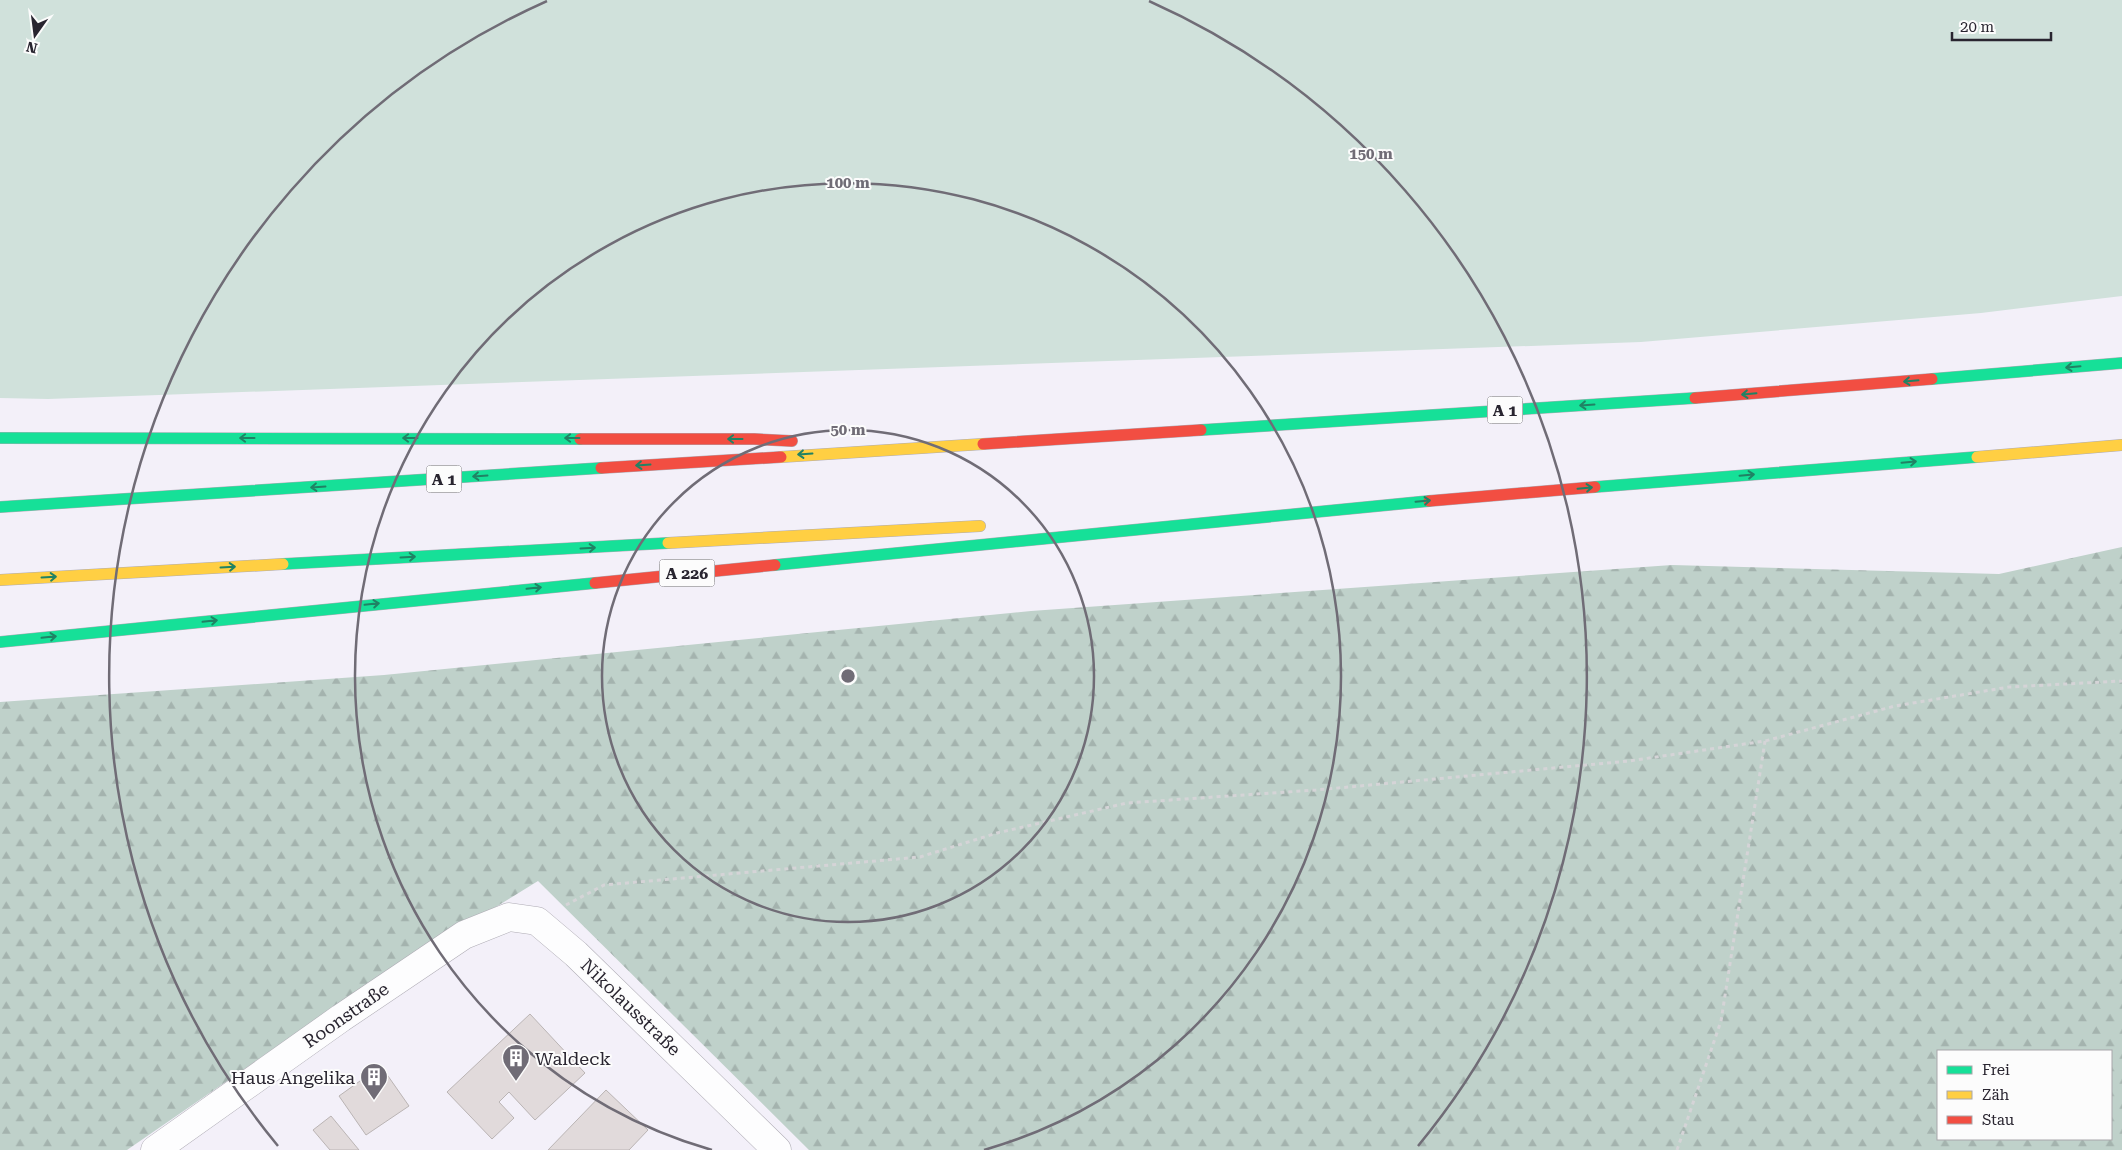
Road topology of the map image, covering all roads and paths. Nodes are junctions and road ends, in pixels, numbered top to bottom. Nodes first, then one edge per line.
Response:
1 (2122, 363) edge
2 (0, 438) edge
3 (2122, 444) edge
4 (888, 449) junction
5 (1374, 504) junction
6 (0, 507) edge
7 (1145, 517) dead end
8 (996, 525) dead end
9 (0, 580) edge
10 (0, 642) edge
11 (2122, 682) edge
12 (1765, 741) junction
13 (537, 921) junction
14 (155, 1150) edge
15 (778, 1150) edge
16 (1677, 1150) edge

1 -> 4 highway, A 1
4 -> 2 highway
5 -> 3 highway
4 -> 6 highway, A 1
5 - 7 highway
10 -> 5 highway, A 226
9 -> 8 highway
11 - 12 path
12 - 13 path
12 - 16 path
13 - 14 street, Roonstraße
13 - 15 street, Nikolausstraße

